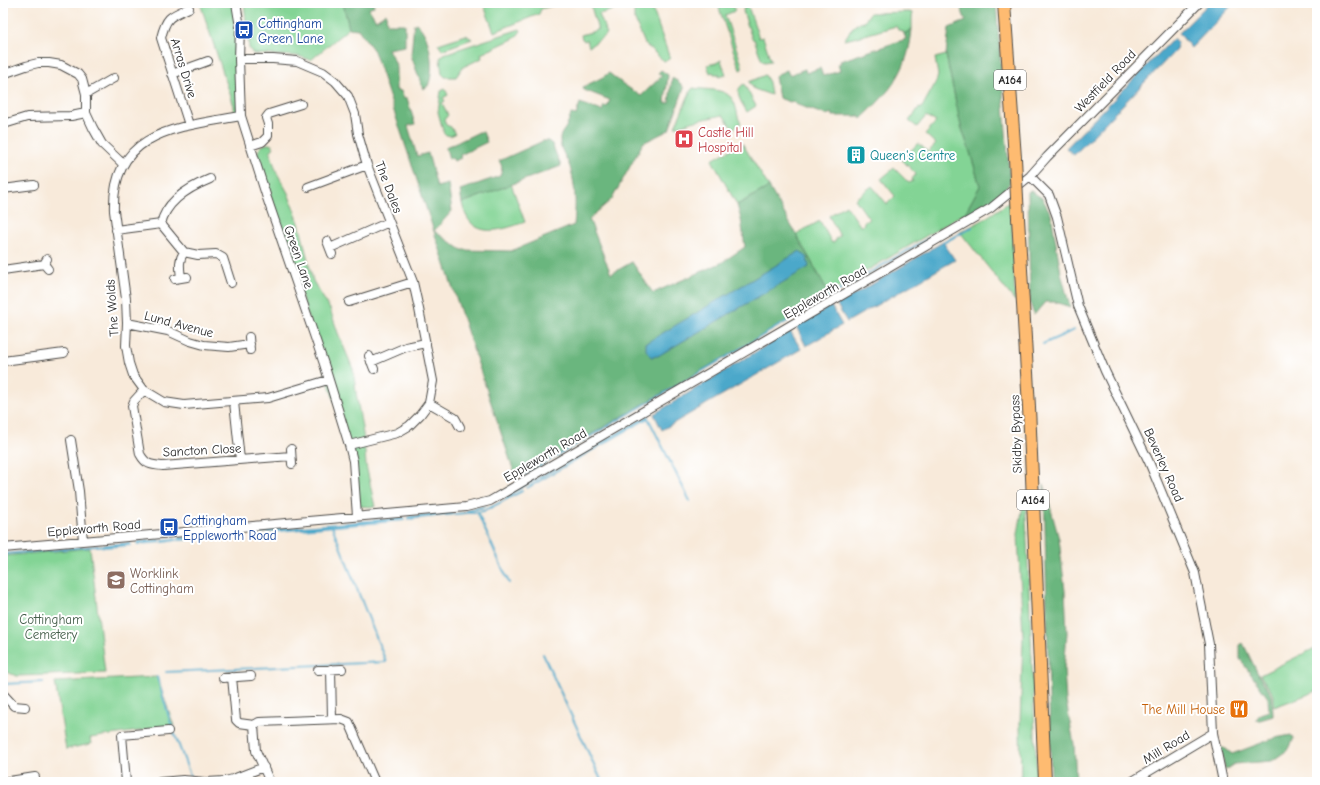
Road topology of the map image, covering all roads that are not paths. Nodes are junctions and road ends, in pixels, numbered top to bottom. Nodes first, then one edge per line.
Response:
1 (236, 3) edge
2 (1004, 3) edge
3 (1199, 3) edge
4 (189, 8) edge
5 (239, 58) junction
6 (208, 62) dead end
7 (3, 74) edge
8 (172, 74) junction
9 (114, 78) dead end
10 (86, 94) junction
11 (302, 104) dead end
12 (86, 113) junction
13 (241, 116) junction
14 (3, 121) edge
15 (189, 125) junction
16 (4, 127) edge
17 (250, 146) junction
18 (123, 164) junction
19 (367, 165) junction
20 (1030, 176) junction
21 (211, 180) dead end
22 (37, 185) dead end
23 (308, 187) dead end
24 (3, 189) edge
25 (390, 222) junction
26 (161, 224) junction
27 (116, 230) junction
28 (330, 248) dead end
29 (184, 252) junction
30 (46, 264) dead end
31 (3, 270) edge
32 (181, 278) dead end
33 (232, 279) dead end
34 (412, 282) junction
35 (349, 302) dead end
36 (127, 323) junction
37 (250, 343) dead end
38 (426, 343) junction
39 (64, 353) dead end
40 (3, 361) edge
41 (371, 362) dead end
42 (328, 380) junction
43 (144, 390) junction
44 (234, 402) junction
45 (430, 403) junction
46 (460, 427) dead end
47 (70, 438) dead end
48 (349, 445) junction
49 (291, 456) dead end
50 (240, 460) junction
51 (357, 516) junction
52 (83, 541) junction
53 (3, 548) edge
54 (342, 668) dead end
55 (331, 669) junction
56 (318, 670) dead end
57 (251, 676) dead end
58 (232, 677) junction
59 (223, 678) dead end
60 (3, 694) edge
61 (25, 707) dead end
62 (332, 719) junction
63 (254, 725) junction
64 (168, 731) dead end
65 (1213, 733) junction
66 (264, 768) junction
67 (35, 776) dead end
68 (189, 781) edge
69 (3, 782) edge
70 (126, 782) edge
71 (160, 782) edge
72 (270, 782) edge
73 (375, 782) edge
74 (1045, 782) edge
75 (1131, 782) edge
76 (1223, 782) edge

1 - 5 street, Green Lane
2 - 74 highway, Skidby Bypass / A164, bridge
3 - 20 street, Westfield Road
4 - 8 street, Arras Drive
5 - 13 street, Green Lane
5 - 19 street, The Dales
6 - 8 street
7 - 10 street
8 - 15 street, Arras Drive
9 - 10 street
10 - 12 street
11 - 17 street
12 - 16 street
12 - 18 street
13 - 15 street, The Wolds
13 - 17 street, Green Lane
14 - 16 street
15 - 18 street, The Wolds
17 - 42 street, Green Lane
18 - 27 street, The Wolds
19 - 23 street
19 - 25 street, The Dales
20 - 51 street, Eppleworth Road
20 - 65 street, Beverley Road
21 - 26 street
22 - 24 street
25 - 28 street
25 - 34 street, The Dales
26 - 27 street
26 - 29 street
27 - 36 street, The Wolds
29 - 32 street
29 - 33 street
30 - 31 street
34 - 35 street
34 - 38 street, The Dales
36 - 37 street, Lund Avenue
36 - 43 street, The Wolds
38 - 41 street
38 - 45 street, The Dales
39 - 40 street
42 - 44 street, The Wolds
42 - 48 street, Green Lane
43 - 44 street, The Wolds
43 - 50 street, Sancton Close
44 - 50 street
45 - 46 street
45 - 48 street
47 - 52 street
48 - 51 street, Green Lane
49 - 50 street, Sancton Close
51 - 52 street, Eppleworth Road
52 - 53 street, Eppleworth Road
54 - 55 street
55 - 56 street
55 - 62 street
57 - 58 street
58 - 59 street
58 - 63 street
60 - 61 street
62 - 63 street
62 - 73 street
63 - 66 street
64 - 70 street
65 - 75 street, Mill Road
65 - 76 street, Beverley Road
66 - 68 street
66 - 72 street
67 - 69 street
68 - 71 street

